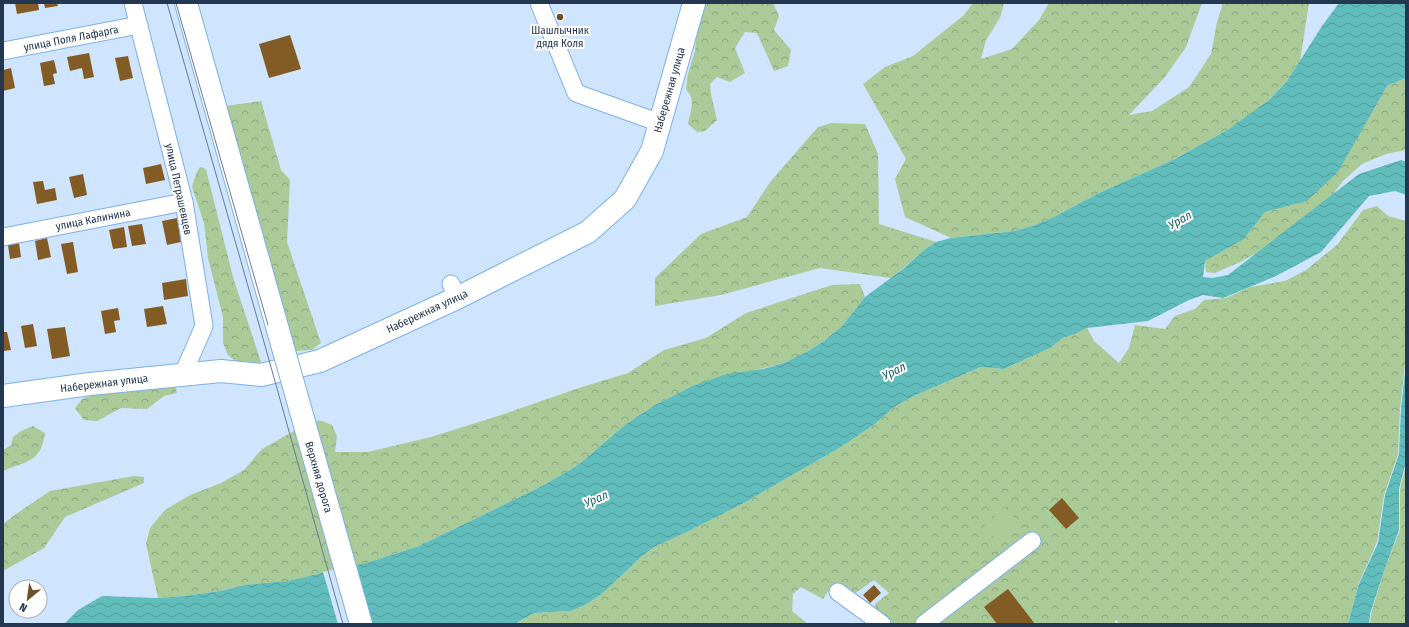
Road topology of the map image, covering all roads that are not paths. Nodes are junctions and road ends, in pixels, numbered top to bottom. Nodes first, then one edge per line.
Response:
1 (133, 3) edge
2 (186, 3) edge
3 (538, 3) edge
4 (694, 3) edge
5 (139, 25) junction
6 (3, 51) edge
7 (660, 123) junction
8 (184, 202) junction
9 (3, 236) edge
10 (183, 374) junction
11 (3, 396) edge
12 (1032, 541) dead end
13 (838, 592) dead end
14 (360, 624) edge
15 (882, 624) edge
16 (924, 624) edge

1 - 5 street, улица Петрашевцев
2 - 14 main road, Верхняя дорога, bridge
3 - 7 street
4 - 7 main road, Набережная улица
5 - 6 street, улица Поля Лафарга
5 - 8 street, улица Петрашевцев
7 - 10 main road, Набережная улица
8 - 9 street, улица Калинина
8 - 10 street, улица Петрашевцев
10 - 11 main road, Набережная улица
12 - 16 street
13 - 15 street

